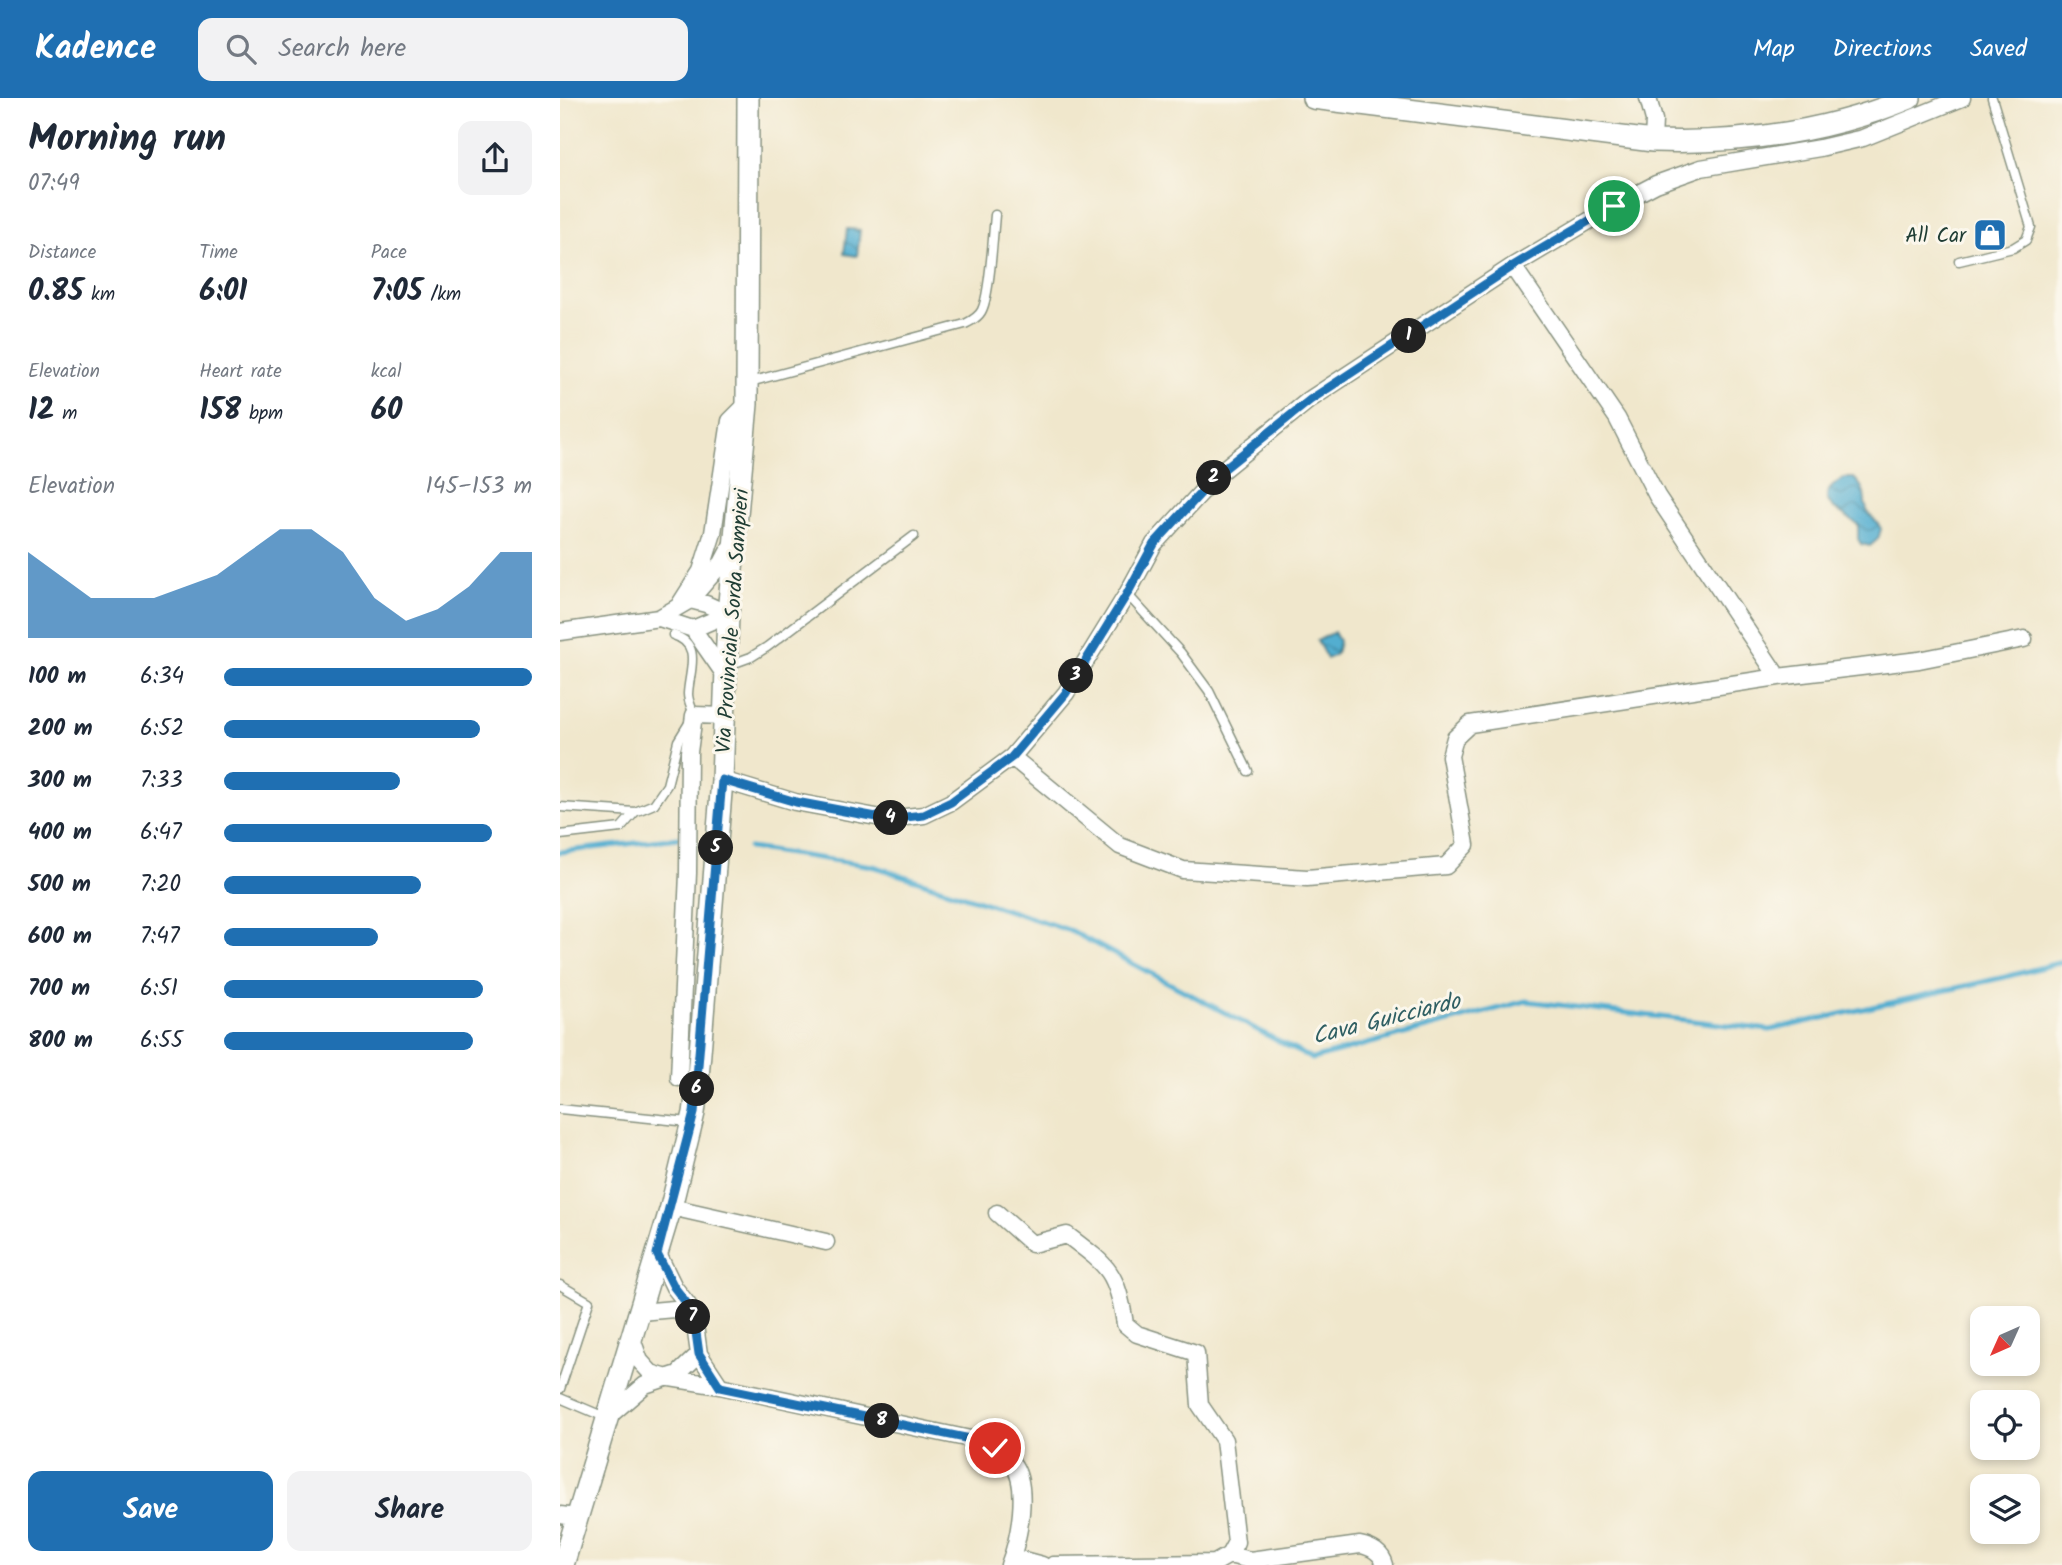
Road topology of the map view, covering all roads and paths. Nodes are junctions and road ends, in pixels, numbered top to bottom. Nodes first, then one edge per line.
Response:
1 (761, 98) edge
2 (1313, 98) edge
3 (1648, 98) edge
4 (1928, 98) edge
5 (1992, 98) edge
6 (1957, 99) edge
7 (1901, 102) edge
8 (748, 108) edge
9 (1653, 141) junction
10 (995, 215) dead end
11 (1959, 261) dead end
12 (1513, 266) junction
13 (747, 393) junction
14 (914, 536) dead end
15 (736, 537) junction
16 (1127, 594) junction
17 (684, 603) junction
18 (728, 614) junction
19 (659, 618) junction
20 (693, 629) junction
21 (560, 632) edge
22 (673, 635) dead end
23 (2024, 639) dead end
24 (727, 672) junction
25 (1778, 677) junction
26 (694, 715) junction
27 (726, 716) junction
28 (1012, 757) junction
29 (1248, 771) dead end
30 (722, 780) junction
31 (560, 807) edge
32 (635, 812) junction
33 (560, 835) edge
34 (679, 1078) dead end
35 (560, 1109) edge
36 (692, 1122) junction
37 (671, 1208) junction
38 (997, 1213) dead end
39 (827, 1242) dead end
40 (657, 1254) junction
41 (560, 1285) edge
42 (640, 1312) junction
43 (694, 1318) junction
44 (632, 1339) junction
45 (699, 1354) junction
46 (664, 1377) junction
47 (720, 1387) junction
48 (560, 1390) edge
49 (560, 1398) edge
50 (607, 1418) junction
51 (569, 1516) edge
52 (1229, 1555) junction
53 (1011, 1561) edge
54 (563, 1565) edge
55 (1042, 1565) edge
56 (1053, 1565) edge
57 (1385, 1565) edge

1 - 8 street
2 - 9 street
3 - 9 street
4 - 7 street
5 - 11 lane
6 - 12 street
7 - 9 street
8 - 13 street, Via Provinciale Sorda Sampieri
10 - 13 lane
12 - 16 street
12 - 25 street
13 - 15 street, Via Provinciale Sorda Sampieri
13 - 17 street
14 - 24 lane
15 - 17 street
15 - 18 street, Via Provinciale Sorda Sampieri
16 - 28 street
16 - 29 lane
17 - 18 street
17 - 19 street
18 - 20 street
18 - 24 street, Via Provinciale Sorda Sampieri
19 - 20 street
19 - 21 street
20 - 24 street
22 - 26 lane
23 - 25 street
24 - 27 street, Via Provinciale Sorda Sampieri
25 - 28 street
26 - 27 street
26 - 32 lane
26 - 34 street
27 - 30 street, Via Provinciale Sorda Sampieri
28 - 30 street
30 - 36 street, Via Provinciale Sorda Sampieri
31 - 32 lane
32 - 33 lane
35 - 36 lane
36 - 37 street, Via Provinciale Sorda Sampieri
37 - 39 street
37 - 40 street, Via Provinciale Sorda Sampieri
38 - 52 street
40 - 42 street, Via Provinciale Sorda Sampieri
40 - 43 street
41 - 48 lane
42 - 43 street
42 - 44 street, Via Provinciale Sorda Sampieri
43 - 45 street
44 - 46 street
44 - 50 street, Via Provinciale Sorda Sampieri
45 - 46 street
45 - 47 street
46 - 47 street
46 - 50 street
47 - 53 street
49 - 50 lane
50 - 51 street, Via Provinciale Sorda Sampieri
51 - 54 street, Via Provinciale Sorda Sampieri
52 - 56 street
52 - 57 street
53 - 55 street

